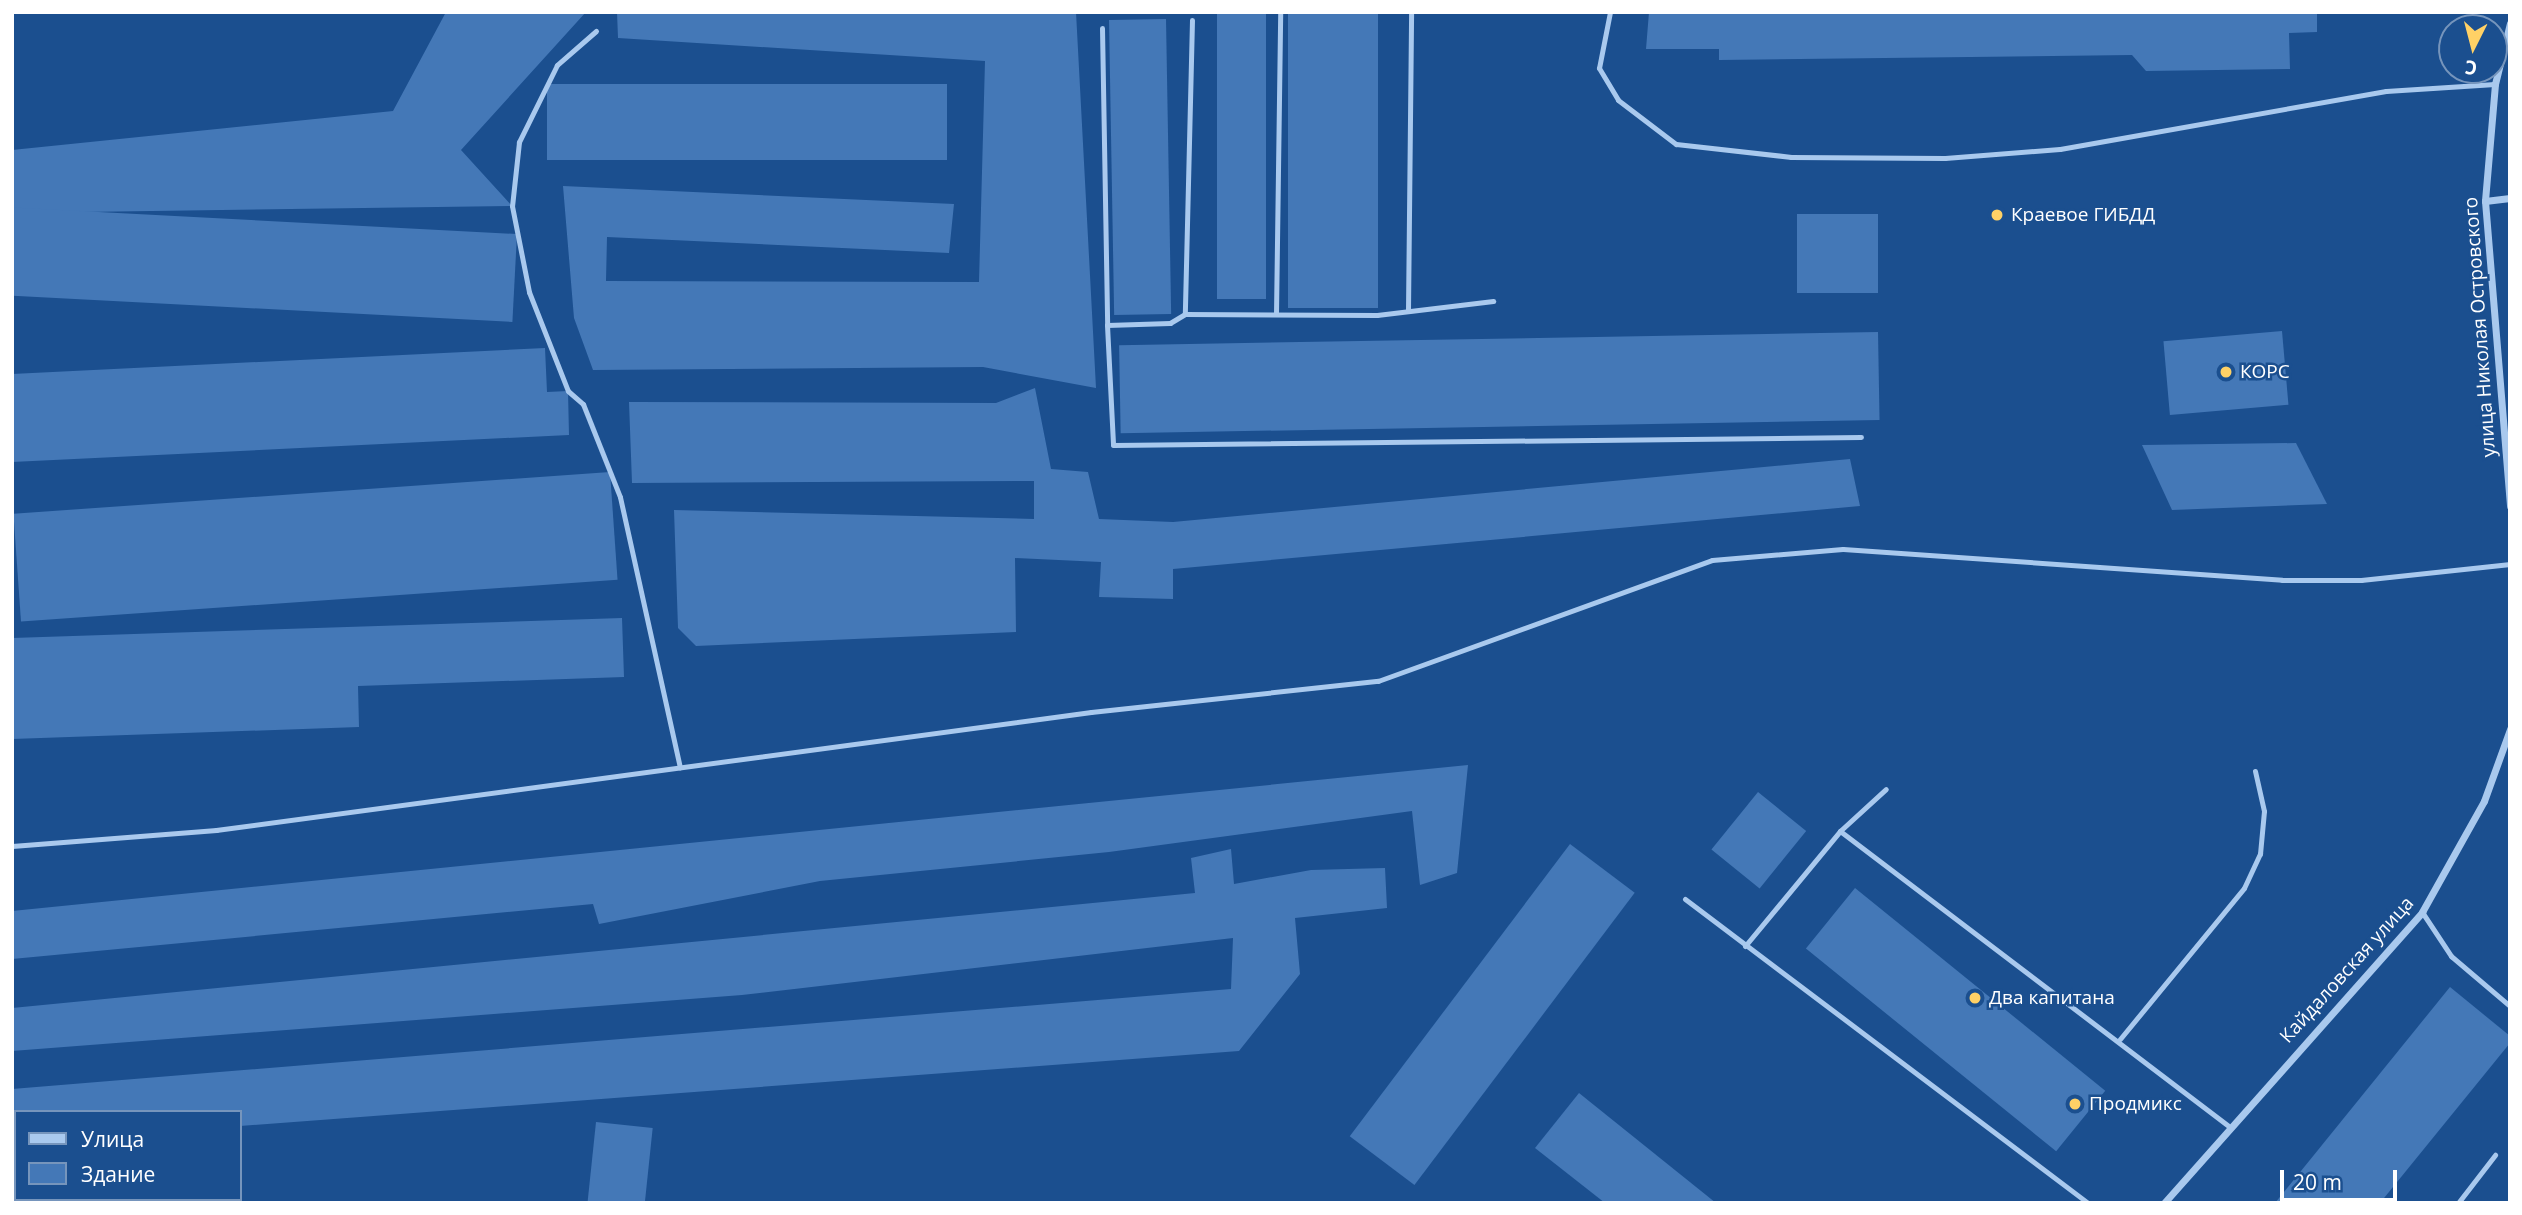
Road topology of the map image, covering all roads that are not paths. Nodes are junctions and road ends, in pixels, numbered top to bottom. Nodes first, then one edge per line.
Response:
1 (1280, 12) edge
2 (1411, 12) edge
3 (1610, 12) edge
4 (1192, 20) dead end
5 (1102, 28) dead end
6 (596, 31) dead end
7 (2495, 84) joint
8 (2510, 198) edge
9 (2485, 201) junction
10 (1493, 301) dead end
11 (1408, 310) junction
12 (1185, 314) junction
13 (1276, 314) junction
14 (1107, 325) junction
15 (1861, 438) dead end
16 (2510, 506) edge
17 (2510, 564) edge
18 (2510, 729) edge
19 (680, 767) junction
20 (2255, 771) dead end
21 (1886, 789) dead end
22 (1840, 831) junction
23 (12, 846) edge
24 (1685, 899) dead end
25 (2423, 912) junction
26 (1745, 946) junction
27 (2510, 1006) edge
28 (2120, 1040) junction
29 (2228, 1126) junction
30 (2495, 1155) dead end
31 (2088, 1203) edge
32 (2164, 1203) edge
33 (2458, 1203) edge

1 - 13 lane
2 - 11 lane
3 - 7 lane
4 - 12 lane
5 - 14 lane
6 - 19 lane
7 - 9 street, улица Николая Островского
8 - 9 street
9 - 16 street, улица Николая Островского
10 - 11 lane
11 - 13 lane
12 - 13 lane
12 - 14 lane
14 - 15 lane
17 - 19 lane
18 - 25 street, Кайдаловская улица
19 - 23 lane
20 - 28 lane
21 - 22 lane
22 - 26 lane
22 - 28 lane
24 - 26 lane
25 - 27 lane
25 - 29 street, Кайдаловская улица
26 - 31 lane
28 - 29 lane
29 - 32 street, Кайдаловская улица
30 - 33 lane

